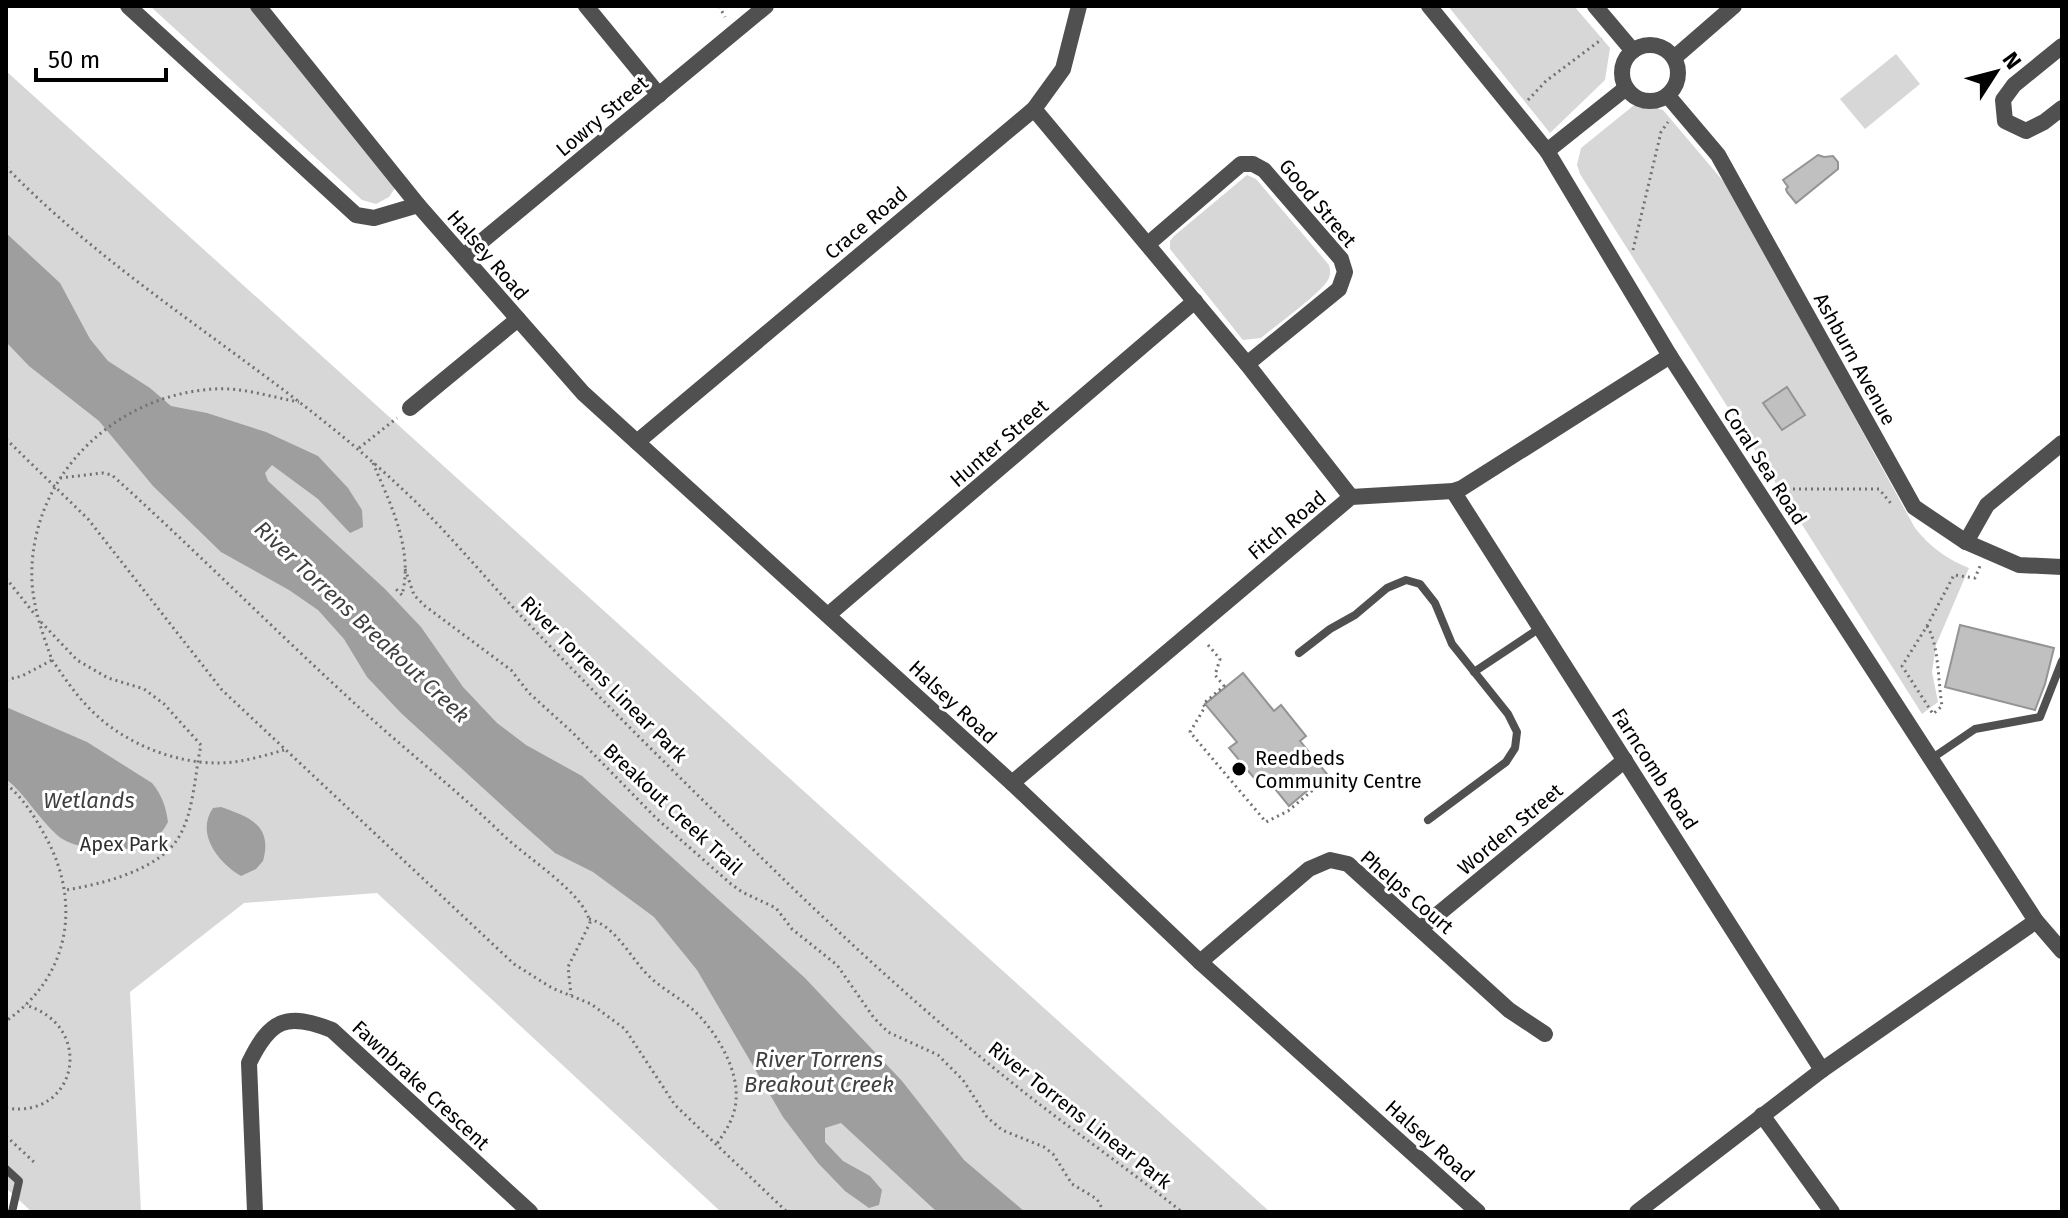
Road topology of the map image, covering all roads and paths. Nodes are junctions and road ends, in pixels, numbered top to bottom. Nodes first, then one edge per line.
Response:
1 (128, 6) edge
2 (258, 6) edge
3 (586, 6) edge
4 (766, 6) edge
5 (1079, 6) edge
6 (1429, 6) edge
7 (1595, 6) edge
8 (1734, 6) edge
9 (1615, 29) junction
10 (2062, 46) edge
11 (1633, 51) junction
12 (1674, 58) junction
13 (1626, 88) junction
14 (659, 95) junction
15 (1668, 96) junction
16 (2062, 108) edge
17 (1034, 109) junction
18 (1517, 113) junction
19 (1670, 119) dead end
20 (1547, 151) junction
21 (6, 167) edge
22 (418, 205) junction
23 (1148, 244) junction
24 (1633, 250) dead end
25 (464, 256) junction
26 (1195, 301) junction
27 (518, 319) junction
28 (1670, 356) junction
29 (1247, 364) junction
30 (301, 402) junction
31 (410, 408) joint
32 (6, 439) edge
33 (637, 442) junction
34 (2062, 443) edge
35 (358, 449) junction
36 (371, 460) junction
37 (60, 478) junction
38 (55, 484) junction
39 (1781, 489) dead end
40 (1453, 491) junction
41 (1351, 497) junction
42 (1894, 508) dead end
43 (1966, 542) junction
44 (1986, 551) junction
45 (2062, 567) edge
46 (405, 569) junction
47 (6, 578) edge
48 (394, 587) dead end
49 (828, 615) junction
50 (38, 619) junction
51 (1927, 626) junction
52 (1540, 628) junction
53 (1208, 645) dead end
54 (1299, 653) dead end
55 (52, 660) junction
56 (2062, 661) edge
57 (1474, 672) junction
58 (6, 680) edge
59 (284, 750) junction
60 (1931, 759) junction
61 (1625, 760) junction
62 (1326, 779) dead end
63 (1012, 783) junction
64 (6, 784) edge
65 (1428, 820) dead end
66 (66, 890) junction
67 (589, 919) junction
68 (2036, 921) junction
69 (1420, 929) junction
70 (2062, 951) edge
71 (1200, 962) junction
72 (571, 995) junction
73 (25, 1005) junction
74 (6, 1021) edge
75 (1545, 1034) dead end
76 (1822, 1070) junction
77 (6, 1108) edge
78 (1762, 1115) junction
79 (6, 1136) edge
80 (716, 1145) junction
81 (35, 1163) dead end
82 (6, 1169) edge
83 (12, 1212) edge
84 (255, 1212) edge
85 (530, 1212) edge
86 (787, 1212) edge
87 (1104, 1212) edge
88 (1182, 1212) edge
89 (1478, 1212) edge
90 (1637, 1212) edge
91 (1832, 1212) edge

1 - 22 street, Halsey Road
2 - 22 street, Halsey Road
3 - 14 street
4 - 14 street, Lowry Street
5 - 17 street, Crace Road
6 - 18 street, Coral Sea Road
7 - 9 street
8 - 12 street
9 - 11 street
9 - 18 path
10 - 16 street
11 - 12 street
11 - 13 street
12 - 15 street
13 - 15 street
13 - 20 street
14 - 25 street, Lowry Street
15 - 43 street, Ashburn Avenue
17 - 23 street
17 - 33 street, Crace Road
18 - 20 street, Coral Sea Road
19 - 24 path
20 - 28 street, Coral Sea Road
21 - 30 path, River Torrens Linear Park
22 - 25 street, Halsey Road
23 - 26 street
23 - 29 street, Good Street
25 - 27 street, Halsey Road
26 - 29 street
26 - 49 street, Hunter Street
27 - 31 street
27 - 33 street, Halsey Road
28 - 40 street, Fitch Road
28 - 60 street, Coral Sea Road
29 - 41 street
30 - 35 path, River Torrens Linear Park
30 - 37 path
31 - 35 path
32 - 38 path
33 - 49 street, Halsey Road
34 - 43 street
35 - 36 path, River Torrens Linear Park
36 - 46 path, Breakout Creek Trail
36 - 88 path, River Torrens Linear Park
37 - 38 path
37 - 67 path
38 - 50 path
38 - 59 path
39 - 42 path
40 - 41 street, Fitch Road
40 - 52 street, Farncomb Road
41 - 63 street, Fitch Road
43 - 44 street, Ashburn Avenue
44 - 45 street, Ashburn Avenue
44 - 51 path
46 - 48 path
46 - 87 path, Breakout Creek Trail
47 - 50 path
49 - 63 street, Halsey Road
50 - 55 path
50 - 66 path
51 - 51 path
52 - 57 lane
52 - 61 street, Farncomb Road
53 - 62 path
54 - 57 lane
55 - 58 path
55 - 59 path, bridge
56 - 60 lane
57 - 65 lane
59 - 72 path
60 - 68 street, Coral Sea Road
61 - 69 street, Worden Street
61 - 76 street, Farncomb Road
63 - 71 street, Halsey Road
64 - 66 path
66 - 73 path
67 - 72 path
67 - 80 path
68 - 70 street, Coral Sea Road
68 - 76 street
69 - 71 street, Phelps Court
69 - 75 street, Phelps Court
71 - 89 street, Halsey Road
72 - 80 path
73 - 74 path
73 - 77 path
76 - 78 street
78 - 90 street
78 - 91 street
79 - 81 path
80 - 86 path
82 - 83 lane
84 - 85 street, Fawnbrake Crescent

